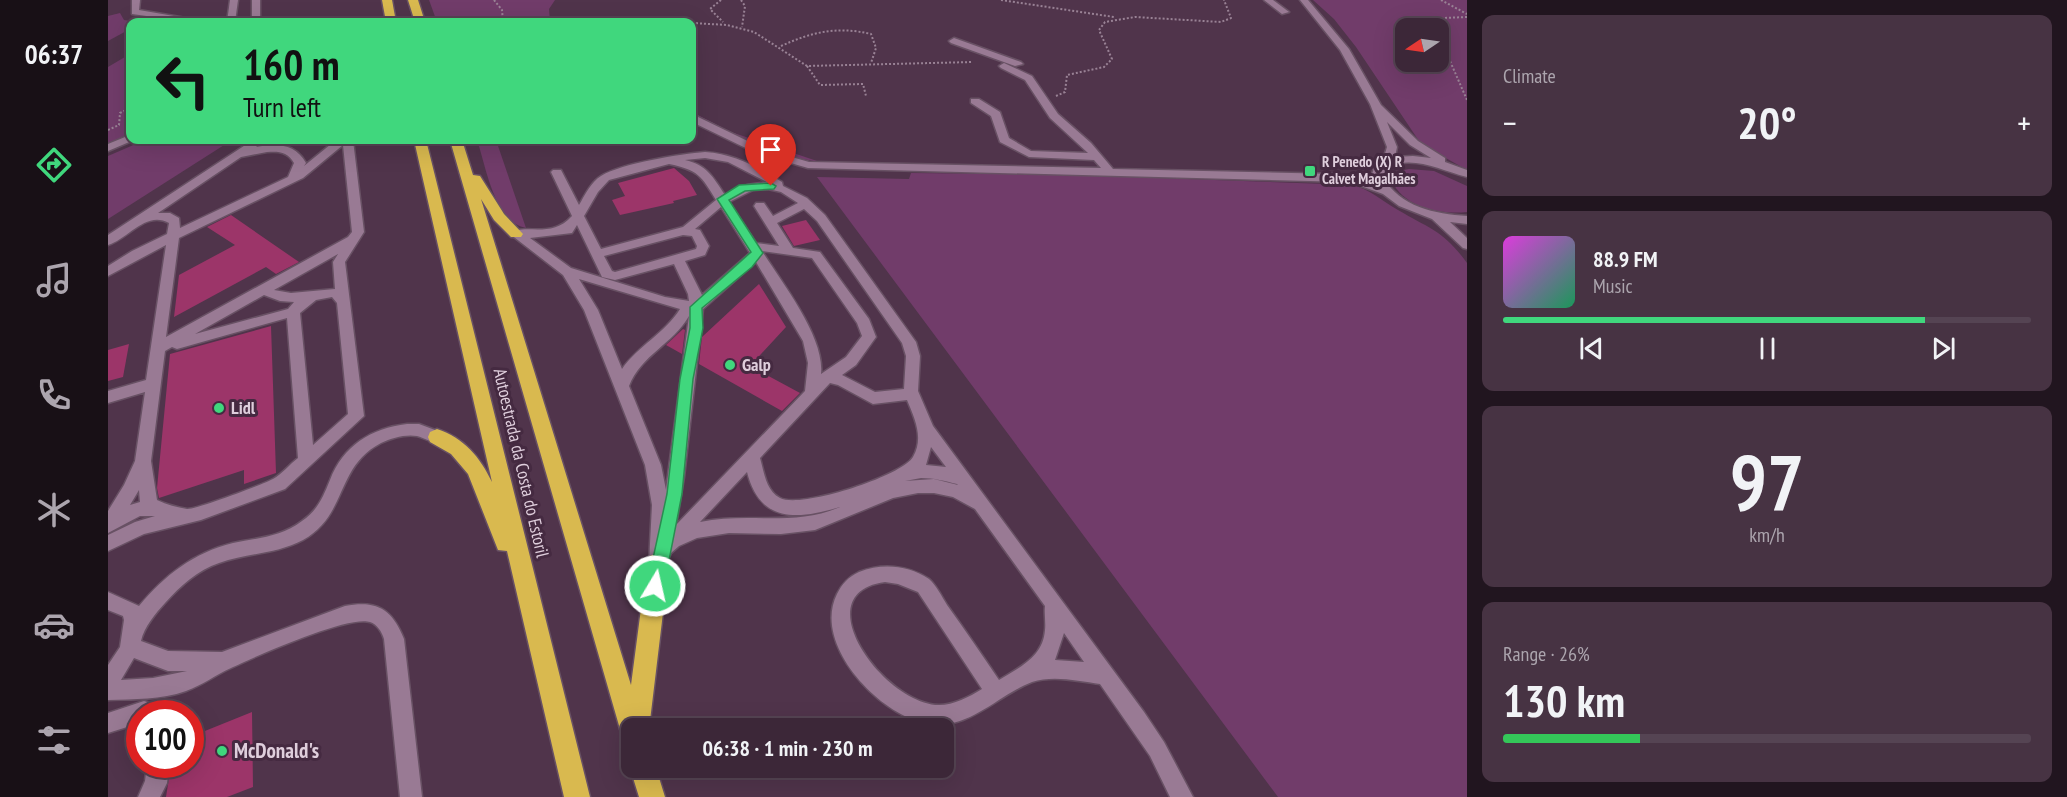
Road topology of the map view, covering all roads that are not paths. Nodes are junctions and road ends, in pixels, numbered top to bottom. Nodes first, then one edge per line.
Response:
1 (136, 0) edge
2 (234, 0) edge
3 (256, 0) edge
4 (387, 0) edge
5 (413, 0) edge
6 (1268, 0) edge
7 (1304, 0) edge
8 (1285, 12) dead end
9 (177, 18) edge
10 (232, 18) edge
11 (256, 18) edge
12 (391, 18) edge
13 (419, 18) edge
14 (954, 40) dead end
15 (1004, 66) road end
16 (1029, 78) junction
17 (975, 101) dead end
18 (1375, 104) junction
19 (696, 120) edge
20 (126, 140) edge
21 (261, 144) edge
22 (266, 144) edge
23 (338, 144) edge
24 (348, 144) edge
25 (421, 144) edge
26 (457, 144) edge
27 (108, 148) edge
28 (1097, 157) junction
29 (463, 159) junction
30 (668, 160) junction
31 (1388, 161) junction
32 (1451, 167) junction
33 (1108, 170) junction
34 (1377, 170) junction
35 (557, 172) dead end
36 (1467, 174) edge
37 (1336, 177) junction
38 (293, 178) junction
39 (1386, 191) junction
40 (786, 192) junction
41 (723, 199) junction
42 (806, 203) junction
43 (760, 206) dead end
44 (580, 215) junction
45 (1436, 216) junction
46 (143, 217) junction
47 (1467, 220) edge
48 (771, 222) junction
49 (560, 231) junction
50 (686, 231) junction
51 (516, 234) junction
52 (173, 236) junction
53 (588, 236) junction
54 (356, 238) junction
55 (108, 241) edge
56 (1467, 245) edge
57 (755, 250) junction
58 (789, 251) junction
59 (597, 254) junction
60 (678, 260) junction
61 (564, 270) junction
62 (108, 272) edge
63 (266, 290) junction
64 (311, 297) junction
65 (345, 303) junction
66 (692, 306) junction
67 (293, 312) junction
68 (156, 349) junction
69 (827, 377) junction
70 (152, 384) junction
71 (621, 386) junction
72 (912, 394) junction
73 (810, 395) junction
74 (108, 397) edge
75 (927, 429) junction
76 (437, 437) joint
77 (752, 458) junction
78 (306, 459) junction
79 (144, 461) junction
80 (910, 472) junction
81 (963, 479) junction
82 (981, 505) junction
83 (159, 509) junction
84 (201, 513) junction
85 (109, 524) edge
86 (108, 543) edge
87 (658, 563) junction
88 (108, 601) edge
89 (1052, 602) junction
90 (528, 604) junction
91 (135, 627) junction
92 (130, 647) junction
93 (222, 663) junction
94 (1031, 672) junction
95 (1104, 675) junction
96 (108, 679) edge
97 (108, 690) edge
98 (995, 691) junction
99 (126, 717) edge
100 (629, 718) edge
101 (638, 718) edge
102 (108, 723) edge
103 (157, 778) edge
104 (646, 778) edge
105 (149, 797) edge
106 (411, 797) edge
107 (577, 797) edge
108 (652, 797) edge
109 (1182, 797) edge

1 - 9 street
2 - 10 street
3 - 11 street
4 - 12 highway
5 - 13 highway
6 - 8 street
7 - 18 street
14 - 16 street
15 - 16 street
16 - 28 street
17 - 28 street
18 - 31 street
18 - 32 street
19 - 33 street
20 - 27 street
21 - 46 street
22 - 38 street
23 - 38 street
24 - 54 street
25 - 90 highway, Autoestrada da Costa do Estoril
26 - 29 highway, Autoestrada da Costa do Estoril
28 - 33 street
29 - 51 highway
29 - 100 highway, Autoestrada da Costa do Estoril
30 - 40 street
30 - 41 street
30 - 44 street
31 - 32 street
31 - 34 street
32 - 36 street
33 - 37 street
34 - 37 street
34 - 39 street
35 - 44 street
37 - 39 street
38 - 52 street
39 - 45 street
40 - 41 street
40 - 42 street
41 - 50 street
41 - 57 street
42 - 48 street
42 - 72 street
43 - 48 street
44 - 49 street
44 - 53 street
45 - 47 street
45 - 56 street
46 - 52 street
46 - 55 street
48 - 58 street
49 - 51 street
49 - 53 street
50 - 59 street
50 - 60 street
51 - 61 street
52 - 62 street
52 - 68 street
53 - 59 street
54 - 63 street
54 - 65 street
57 - 58 street
57 - 66 street
57 - 73 street
58 - 69 street
59 - 60 street
60 - 66 street
61 - 66 street
61 - 71 street
63 - 64 street
63 - 68 street
64 - 65 street
64 - 67 street
65 - 78 street
66 - 71 street
66 - 87 street
67 - 68 street
67 - 78 street
68 - 70 street
69 - 72 street
69 - 73 street
70 - 74 street
70 - 79 street
71 - 87 street
72 - 75 street
73 - 77 street
75 - 80 street
75 - 81 street
76 - 90 highway
76 - 91 street
77 - 80 street
77 - 87 street
78 - 84 street
79 - 83 street
79 - 85 street
80 - 81 street
81 - 82 street
82 - 87 street
82 - 89 street
83 - 84 street
83 - 85 street
84 - 86 street
87 - 101 highway
88 - 91 street
89 - 94 street
89 - 95 street
90 - 107 highway, Autoestrada da Costa do Estoril
91 - 92 street
92 - 93 street
92 - 96 street
93 - 97 street
93 - 106 street
94 - 95 street
94 - 98 street
95 - 109 street
98 - 98 street
99 - 102 street
103 - 105 street
104 - 108 highway

